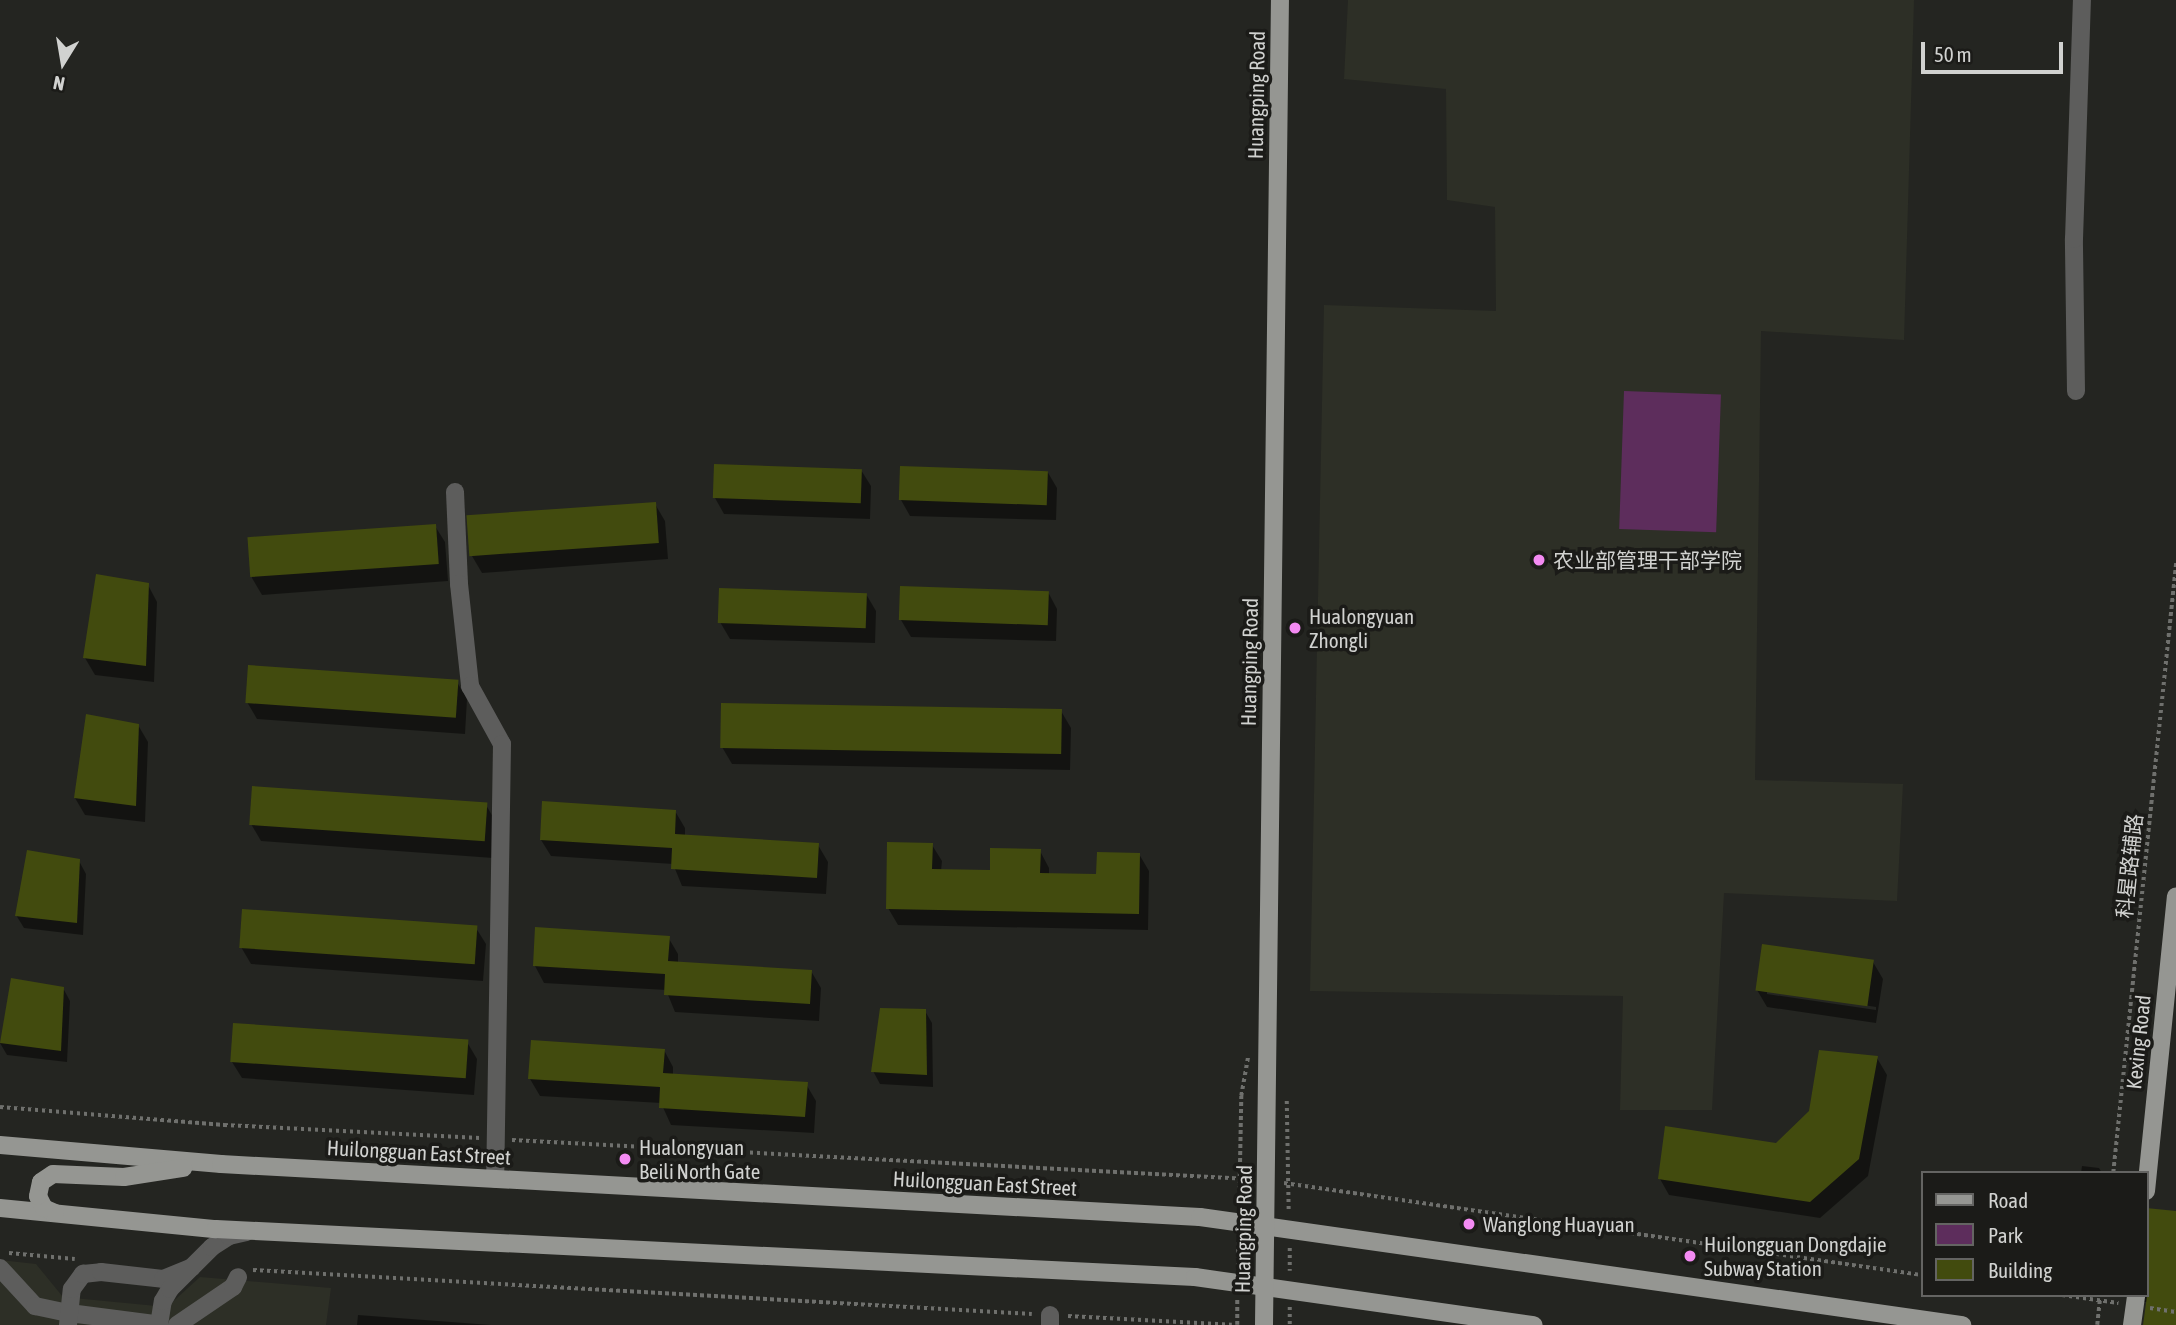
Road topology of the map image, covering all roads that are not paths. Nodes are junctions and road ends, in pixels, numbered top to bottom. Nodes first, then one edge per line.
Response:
1 (1280, 0) edge
2 (2082, 0) edge
3 (2076, 391) dead end
4 (455, 492) dead end
5 (2176, 897) edge
6 (0, 1145) edge
7 (221, 1164) junction
8 (2148, 1171) edge
9 (495, 1179) junction
10 (0, 1208) edge
11 (62, 1214) junction
12 (1265, 1225) junction
13 (275, 1231) junction
14 (192, 1267) junction
15 (0, 1268) edge
16 (245, 1274) road end
17 (1265, 1286) junction
18 (2136, 1297) edge
19 (69, 1317) edge
20 (115, 1322) edge
21 (154, 1324) edge
22 (159, 1325) edge
23 (177, 1325) edge
24 (1264, 1325) edge
25 (1534, 1325) edge
26 (1962, 1325) edge
27 (2133, 1325) edge

1 - 12 main road, Huangping Road
2 - 3 street
4 - 9 street
5 - 8 main road, Kexing Road
6 - 7 main road, Huilongguan East Street
7 - 9 main road, Huilongguan East Street
7 - 11 main road
9 - 12 main road, Huilongguan East Street
10 - 11 main road
11 - 13 main road
12 - 17 main road, Huangping Road
12 - 26 main road, Huilongguan East Street
13 - 14 street
13 - 17 main road
14 - 19 street
14 - 22 street
15 - 19 street
16 - 23 street
17 - 24 main road, Huangping Road
17 - 25 main road
18 - 27 main road
19 - 20 street
20 - 21 street

